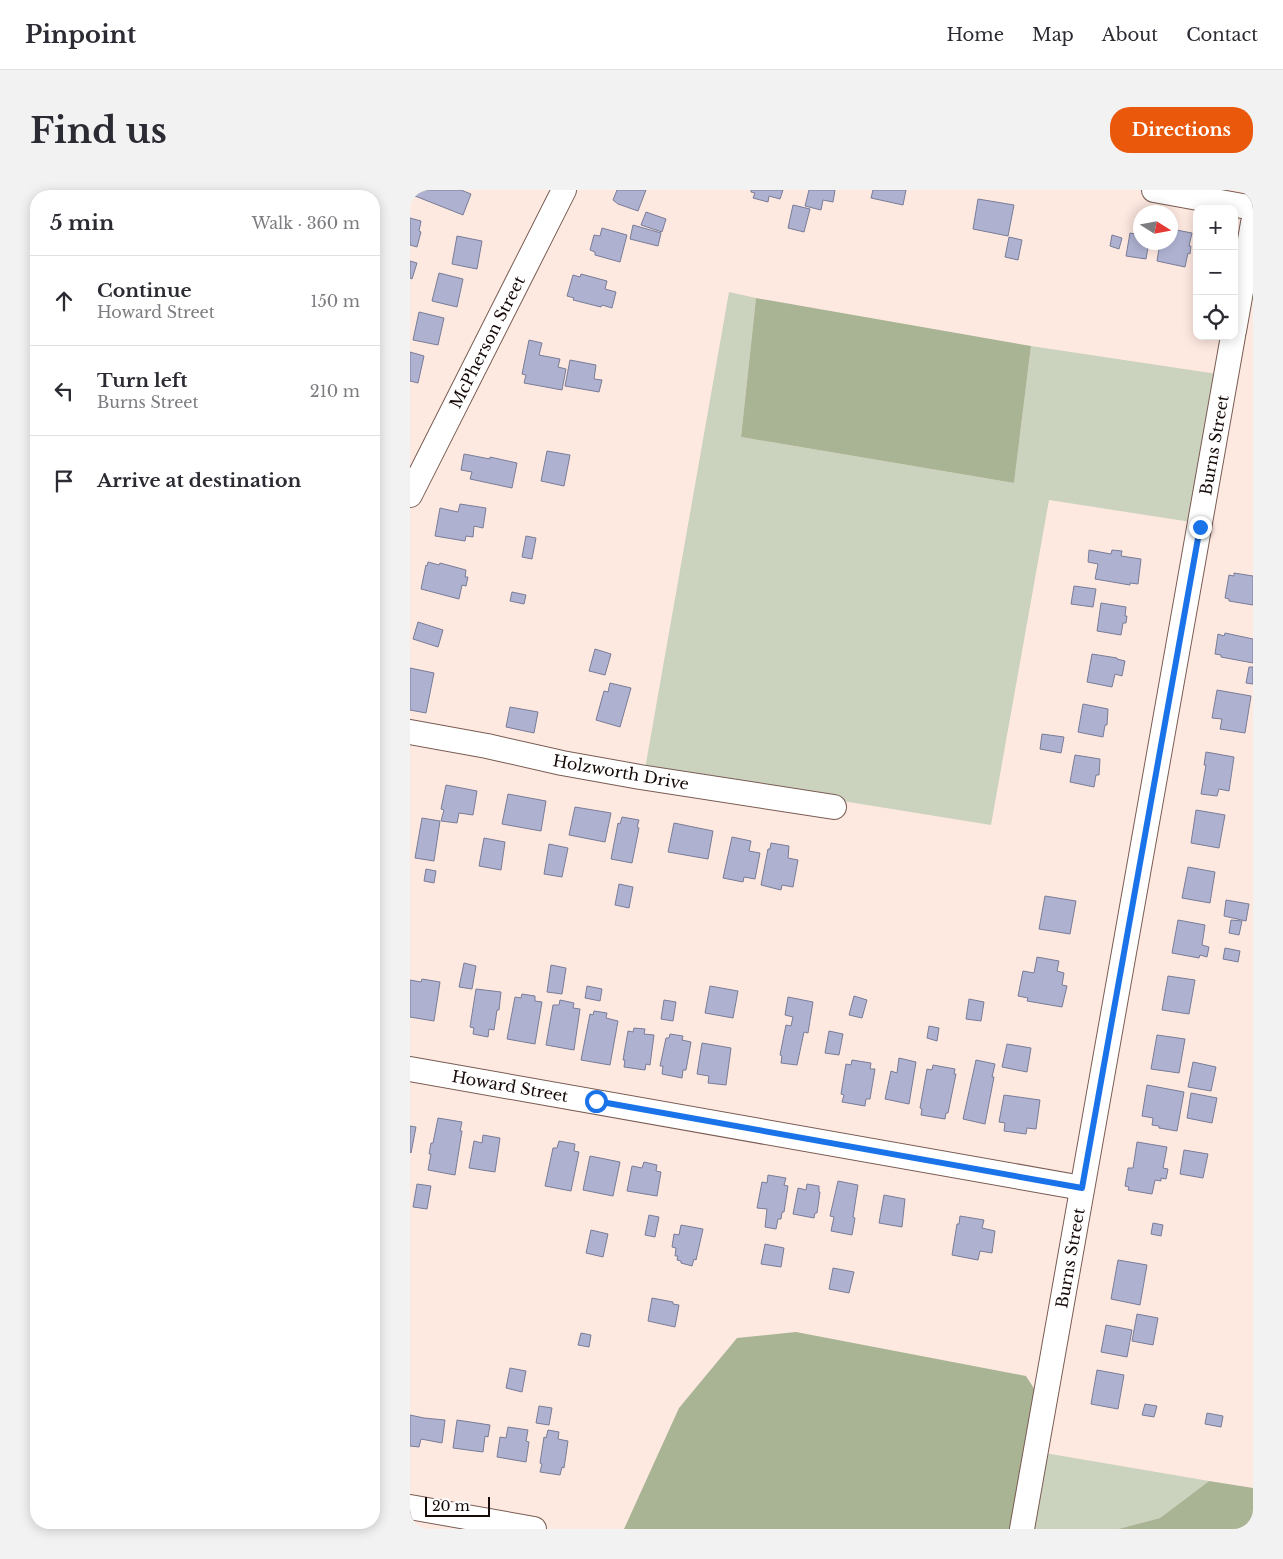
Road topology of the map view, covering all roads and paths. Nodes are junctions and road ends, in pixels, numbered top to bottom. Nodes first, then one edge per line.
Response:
1 (564, 190) edge
2 (1154, 190) edge
3 (1253, 208) edge
4 (1253, 224) edge
5 (1238, 308) edge
6 (1238, 337) edge
7 (1253, 339) edge
8 (1233, 340) edge
9 (410, 495) edge
10 (410, 732) edge
11 (834, 807) dead end
12 (410, 1069) edge
13 (1082, 1188) junction
14 (410, 1507) edge
15 (534, 1529) edge
16 (1022, 1529) edge

1 - 9 street, McPherson Street
2 - 3 street
4 - 5 street
6 - 7 street
8 - 13 street, Burns Street
10 - 11 street, Holzworth Drive
12 - 13 street, Howard Street
13 - 16 street, Burns Street
14 - 15 street

